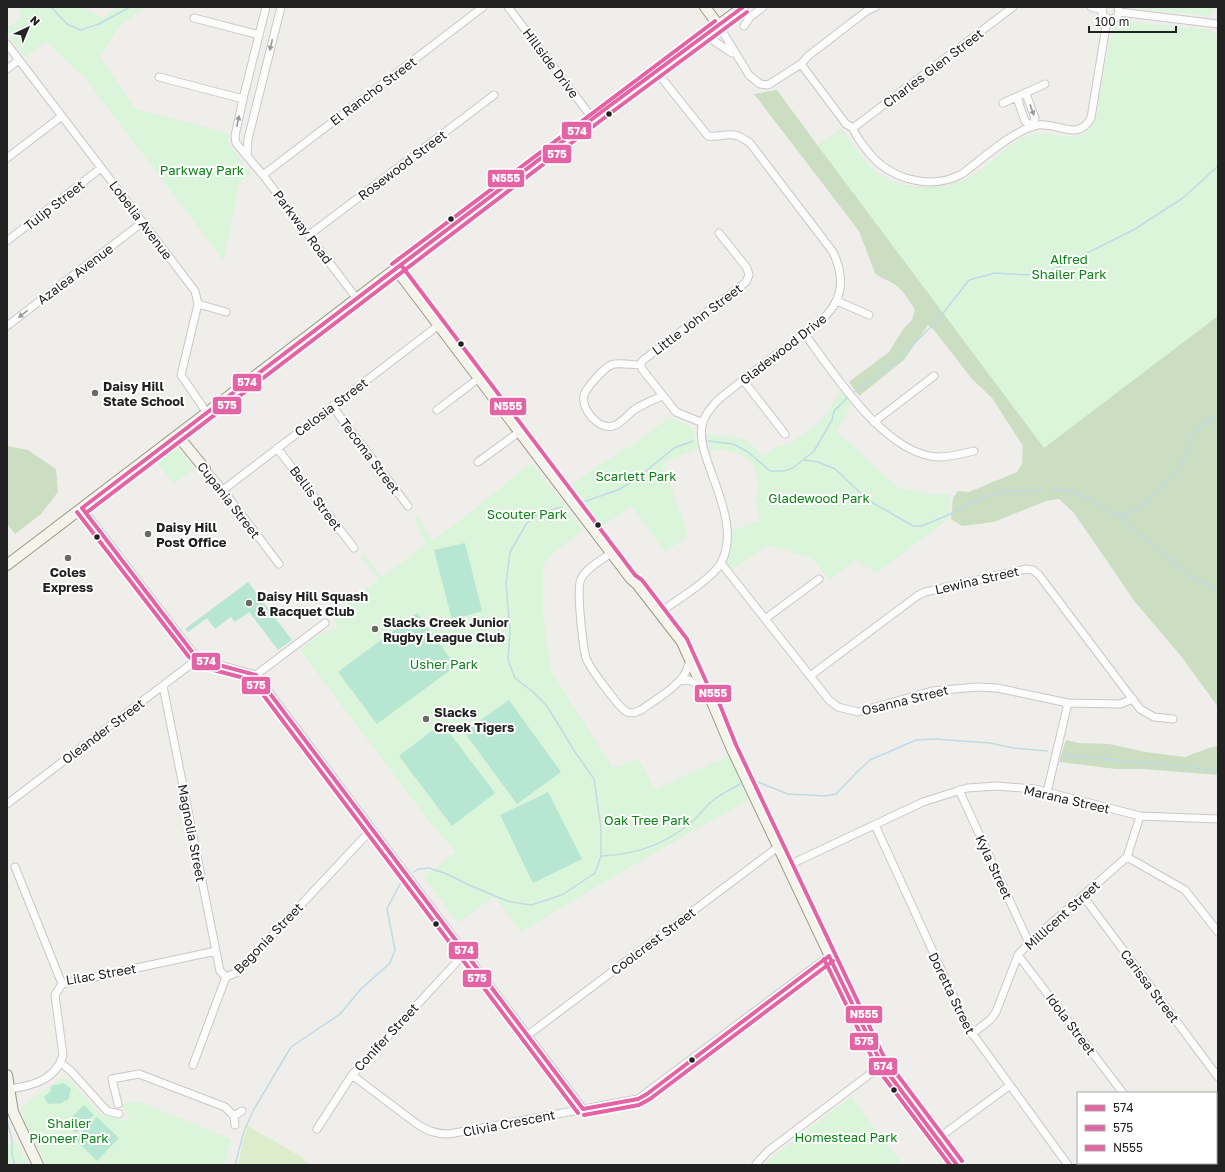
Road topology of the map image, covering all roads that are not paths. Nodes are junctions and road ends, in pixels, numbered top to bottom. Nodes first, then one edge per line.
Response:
1 (266, 7) edge
2 (281, 7) edge
3 (483, 7) edge
4 (508, 7) edge
5 (705, 7) edge
6 (742, 7) edge
7 (763, 7) edge
8 (875, 7) edge
9 (1013, 7) edge
10 (1091, 7) edge
11 (1102, 9) edge
12 (1118, 10) edge
13 (194, 18) dead end
14 (1107, 20) junction
15 (1218, 24) edge
16 (719, 26) junction
17 (744, 26) dead end
18 (259, 35) junction
19 (703, 38) junction
20 (7, 44) edge
21 (735, 53) junction
22 (19, 60) junction
23 (801, 64) junction
24 (7, 69) edge
25 (656, 72) junction
26 (160, 77) dead end
27 (1045, 84) dead end
28 (1026, 94) junction
29 (494, 95) dead end
30 (1017, 98) junction
31 (243, 99) junction
32 (1003, 104) dead end
33 (62, 116) junction
34 (593, 119) junction
35 (1032, 127) junction
36 (853, 128) junction
37 (248, 155) junction
38 (7, 158) edge
39 (101, 168) junction
40 (263, 174) junction
41 (143, 222) junction
42 (719, 233) dead end
43 (310, 235) junction
44 (7, 242) edge
45 (396, 269) junction
46 (357, 299) junction
47 (837, 301) junction
48 (198, 304) junction
49 (226, 312) dead end
50 (869, 315) dead end
51 (439, 325) junction
52 (7, 326) edge
53 (804, 333) junction
54 (641, 365) junction
55 (934, 376) dead end
56 (479, 378) junction
57 (743, 380) junction
58 (662, 396) junction
59 (332, 406) junction
60 (438, 410) dead end
61 (207, 413) junction
62 (874, 422) junction
63 (703, 423) junction
64 (519, 432) junction
65 (785, 434) dead end
66 (178, 436) junction
67 (277, 448) junction
68 (974, 451) dead end
69 (478, 462) dead end
70 (205, 469) joint
71 (223, 490) junction
72 (408, 506) dead end
73 (82, 508) junction
74 (354, 548) dead end
75 (611, 553) junction
76 (721, 563) junction
77 (279, 564) dead end
78 (7, 565) edge
79 (819, 579) dead end
80 (658, 614) junction
81 (765, 619) junction
82 (325, 623) dead end
83 (199, 658) junction
84 (688, 666) junction
85 (256, 676) junction
86 (810, 676) junction
87 (680, 681) junction
88 (695, 682) junction
89 (163, 686) junction
90 (1132, 699) junction
91 (1068, 703) junction
92 (1172, 719) dead end
93 (731, 746) junction
94 (959, 790) junction
95 (1048, 792) junction
96 (7, 804) edge
97 (1140, 816) junction
98 (1218, 819) edge
99 (875, 825) junction
100 (372, 829) junction
101 (778, 847) junction
102 (1126, 857) junction
103 (787, 866) junction
104 (15, 867) dead end
105 (1083, 896) junction
106 (1218, 932) edge
107 (1029, 943) junction
108 (216, 951) junction
109 (465, 953) junction
110 (1018, 955) junction
111 (829, 956) junction
112 (226, 977) junction
113 (62, 984) junction
114 (972, 1034) junction
115 (528, 1035) junction
116 (61, 1064) junction
117 (193, 1065) dead end
118 (882, 1065) junction
119 (7, 1075) edge
120 (352, 1075) junction
121 (1218, 1077) edge
122 (1008, 1086) junction
123 (9, 1089) junction
124 (1122, 1092) edge
125 (118, 1104) dead end
126 (583, 1109) junction
127 (242, 1111) dead end
128 (119, 1114) dead end
129 (234, 1116) junction
130 (235, 1125) dead end
131 (317, 1129) dead end
132 (937, 1139) junction
133 (756, 1164) edge
134 (38, 1165) edge
135 (957, 1165) edge
136 (1068, 1165) edge

1 - 18 street, Parkway Road
2 -> 37 street
3 - 40 street, El Rancho Street
4 - 34 street, Hillside Drive
5 - 16 street
6 - 16 street
7 - 17 street
8 - 23 street
9 - 36 street, Charles Glen Street
10 - 11 street
11 - 14 street
12 - 14 street
12 - 15 street
13 - 18 street
14 - 35 street
16 - 19 street
16 - 21 street
18 - 31 street, Parkway Road
19 - 21 street
19 - 25 street
20 - 22 street, Lobelia Avenue
21 - 23 street
22 - 24 street
22 - 33 street, Lobelia Avenue
23 - 36 street
25 - 34 street
25 - 47 street, Gladewood Drive
26 - 31 street
27 - 28 street
28 - 30 street
28 -> 35 street
29 - 43 street, Rosewood Street
30 - 32 street
30 - 35 street
37 -> 31 street, Parkway Road
33 - 38 street
33 - 39 street, Lobelia Avenue
34 - 45 street
35 - 36 street
37 - 40 street, Parkway Road
39 - 41 street, Lobelia Avenue
39 - 44 street, Tulip Street
40 - 43 street, Parkway Road
41 - 48 street, Lobelia Avenue
41 -> 52 street, Azalea Avenue
42 - 54 street, Little John Street
43 - 46 street, Parkway Road
45 - 46 street
45 - 51 street
46 - 61 street
47 - 50 street
47 - 53 street, Gladewood Drive
48 - 49 street
48 - 61 street
51 - 56 street
51 - 59 street, Celosia Street
53 - 57 street, Gladewood Drive
53 - 62 street
54 - 58 street
54 - 58 street
55 - 62 street
56 - 60 street
56 - 64 street
57 - 63 street, Gladewood Drive
57 - 65 street
58 - 63 street
59 - 67 street, Celosia Street
59 - 72 street, Tecoma Street
61 - 66 street
62 - 68 street
63 - 76 street, Gladewood Drive
64 - 69 street
64 - 75 street
66 - 70 street, Cupania Street
66 - 73 street
67 - 71 street, Celosia Street
67 - 74 street, Bellis Street
70 - 71 street, Cupania Street
71 - 77 street, Cupania Street
73 - 78 street
73 - 83 street
75 - 80 street
75 - 87 street
76 - 80 street, Gladewood Drive
76 - 81 street, Osanna Street
79 - 81 street
80 - 84 street
80 - 93 street
81 - 86 street, Osanna Street
82 - 85 street
83 - 85 street
83 - 89 street, Oleander Street
84 - 87 street
84 - 88 street
85 - 100 street
86 - 90 street, Lewina Street
86 - 91 street, Osanna Street
87 - 88 street
88 - 93 street
89 - 96 street, Oleander Street
89 - 108 street, Magnolia Street
90 - 91 street, Osanna Street
90 - 92 street, Lewina Street
91 - 95 street
93 - 101 street
94 - 95 street, Marana Street
94 - 99 street, Marana Street
94 - 107 street, Kyla Street
95 - 97 street, Marana Street
97 - 98 street, Marana Street
97 - 102 street, Millicent Street
99 - 103 street, Marana Street
99 - 114 street, Doretta Street
100 - 109 street
100 - 112 street, Begonia Street
101 - 103 street
101 - 115 street, Coolcrest Street
102 - 105 street, Millicent Street
102 - 106 street
103 - 111 street
104 - 113 street, Lilac Street
105 - 107 street, Millicent Street
105 - 121 street, Carissa Street
107 - 110 street, Millicent Street
108 - 112 street, Magnolia Street
108 - 113 street, Lilac Street
109 - 115 street
109 - 120 street, Conifer Street
110 - 114 street, Millicent Street
110 - 124 street, Idola Street
111 - 118 street
111 - 126 street, Clivia Crescent
112 - 117 street, Begonia Street
113 - 116 street
114 - 122 street, Doretta Street
115 - 126 street
116 - 123 street
116 - 128 street
118 - 132 street
118 - 133 street
119 - 123 street
120 - 126 street, Clivia Crescent
120 - 131 street, Conifer Street
122 - 132 street
122 - 136 street, Doretta Street
123 - 134 street
125 - 129 street
127 - 129 street
129 - 130 street
132 - 135 street

